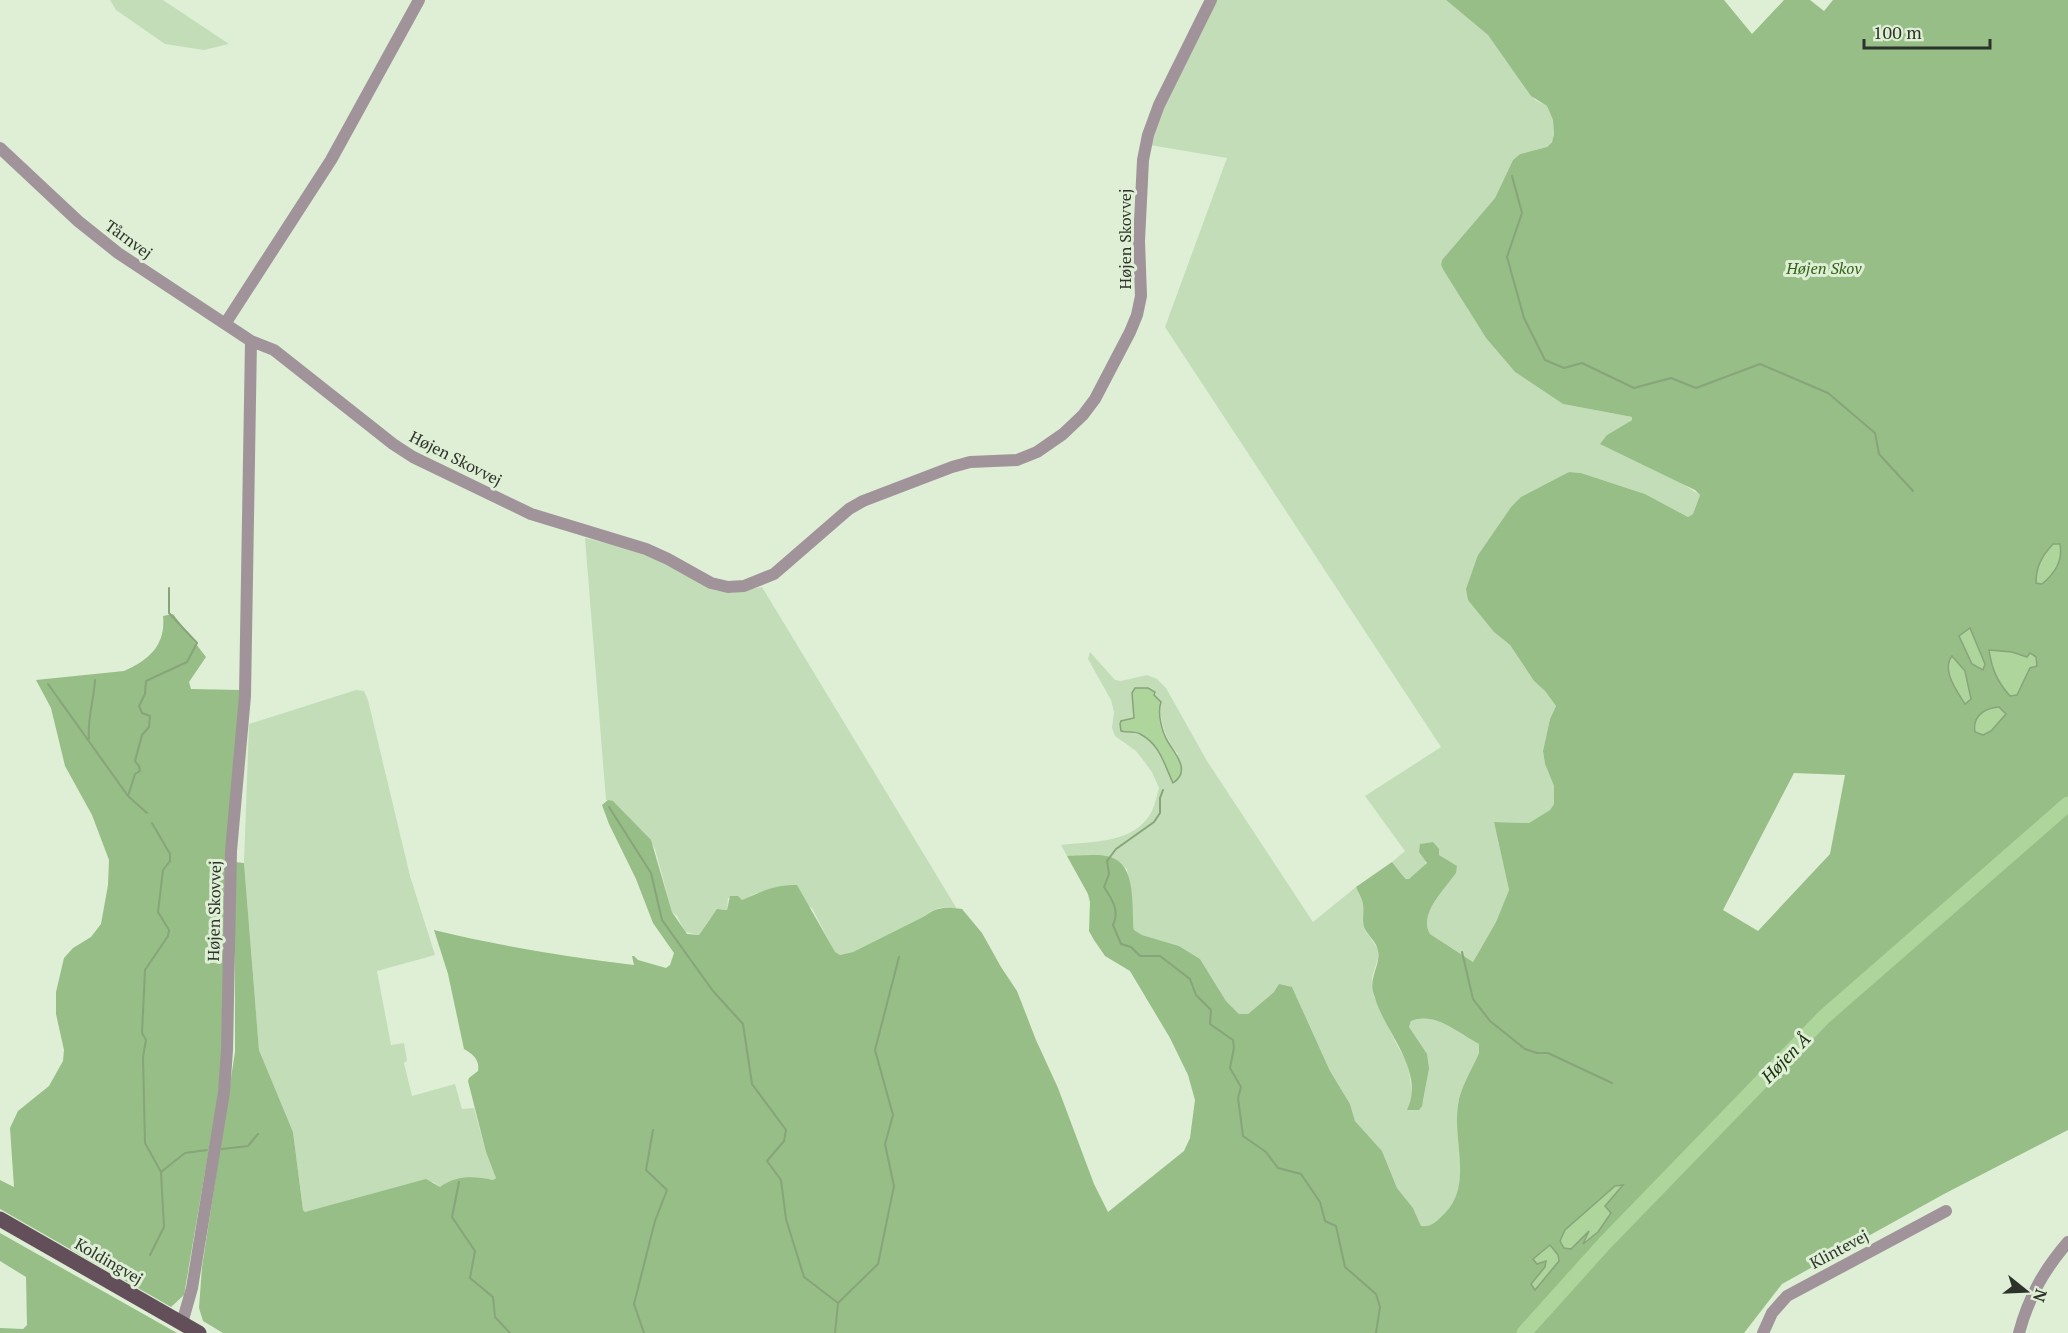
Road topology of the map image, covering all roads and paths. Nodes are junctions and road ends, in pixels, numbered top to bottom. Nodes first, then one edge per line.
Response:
1 (419, 0) edge
2 (1211, 0) edge
3 (0, 148) edge
4 (225, 324) junction
5 (251, 341) junction
6 (1946, 1211) dead end
7 (0, 1219) edge
8 (2068, 1242) edge
9 (182, 1323) junction
10 (199, 1333) edge
11 (1763, 1333) edge
12 (2019, 1333) edge

1 - 4 street
2 - 5 street, Højen Skovvej
3 - 4 street, Tårnvej
4 - 5 street, Tårnvej
5 - 9 street, Højen Skovvej
6 - 11 street, Klintevej
7 - 9 main road, Koldingvej
8 - 12 street
9 - 10 main road, Koldingvej

